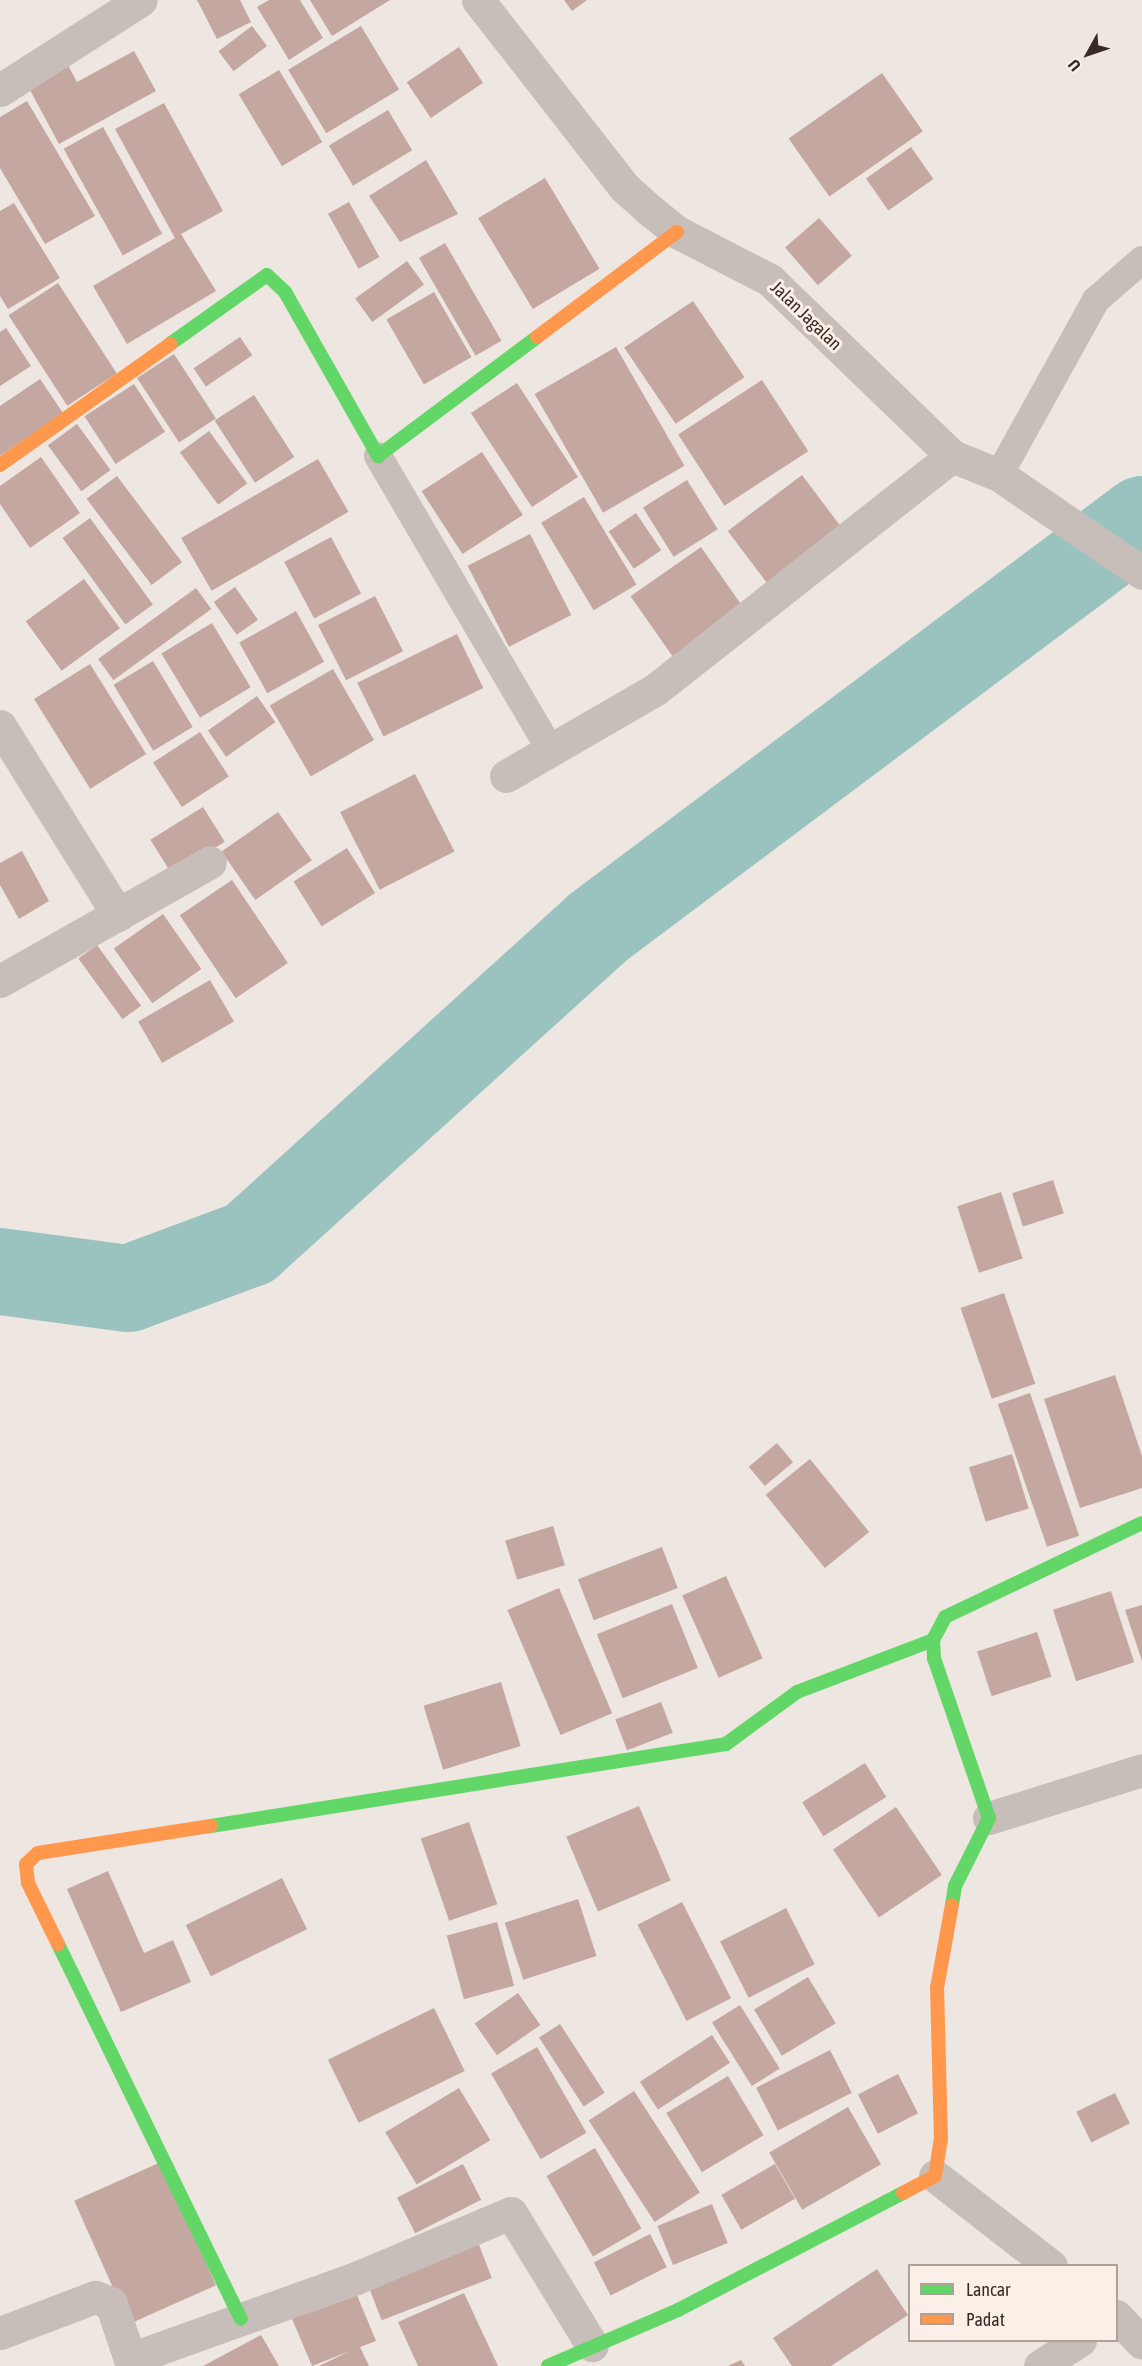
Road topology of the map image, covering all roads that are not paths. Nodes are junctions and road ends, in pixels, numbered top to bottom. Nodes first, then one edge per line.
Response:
1 (141, 0) edge
2 (478, 0) edge
3 (0, 90) edge
4 (677, 232) junction
5 (1142, 261) edge
6 (378, 456) junction
7 (952, 456) junction
8 (0, 465) edge
9 (999, 475) junction
10 (1142, 573) edge
11 (0, 726) edge
12 (551, 751) junction
13 (12, 772) edge
14 (506, 776) dead end
15 (210, 862) dead end
16 (118, 915) junction
17 (0, 981) edge
18 (1142, 1523) edge
19 (933, 1640) junction
20 (1142, 1770) edge
21 (989, 1818) junction
22 (935, 2176) junction
23 (1050, 2264) edge
24 (1118, 2317) edge
25 (241, 2319) junction
26 (0, 2333) edge
27 (1077, 2342) edge
28 (1142, 2343) edge
29 (592, 2346) junction
30 (131, 2362) edge
31 (548, 2366) edge
32 (1040, 2366) edge

1 - 3 street
2 - 4 street, Jalan Jagalan
4 - 6 street
4 - 7 street, Jalan Jagalan
5 - 9 lane
6 - 8 street
6 - 12 lane
7 - 9 street, Jalan Jagalan
7 - 12 street
9 - 10 street, Jalan Jagalan
11 - 13 street
12 - 14 street
13 - 16 street
15 - 16 street
16 - 17 street
18 - 19 street
19 - 21 street
19 - 25 street
20 - 21 street
21 - 22 street
22 - 23 street
22 - 29 street
24 - 28 street
25 - 29 street
25 - 30 street
26 - 30 street
27 - 32 street
29 - 31 street

